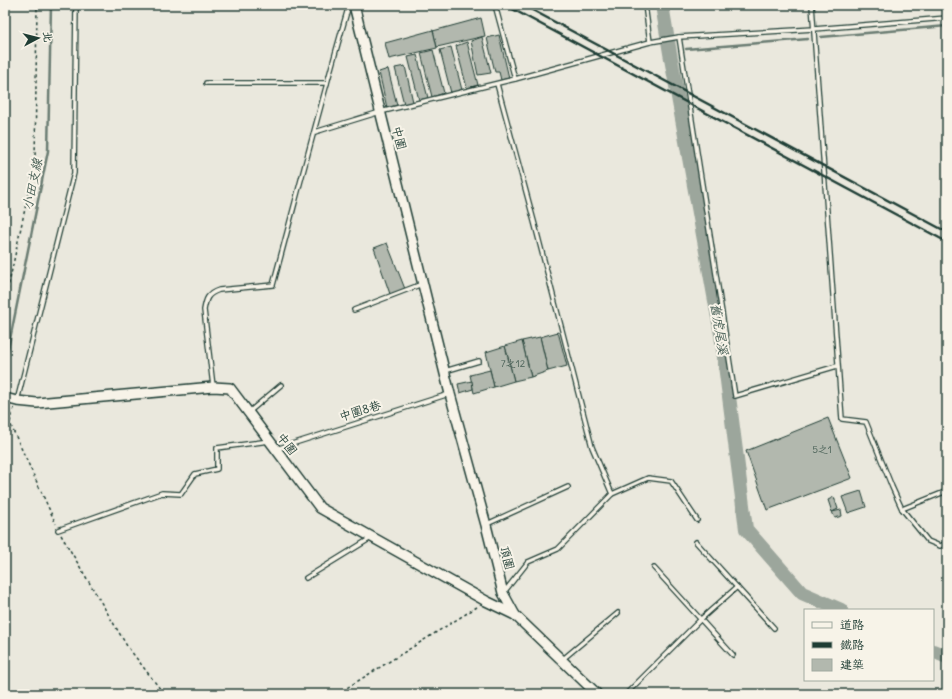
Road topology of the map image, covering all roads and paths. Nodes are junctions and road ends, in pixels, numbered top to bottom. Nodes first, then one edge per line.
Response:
1 (37, 5) edge
2 (76, 5) edge
3 (349, 5) edge
4 (354, 5) edge
5 (495, 5) edge
6 (645, 5) edge
7 (812, 5) edge
8 (947, 18) edge
9 (814, 29) junction
10 (679, 37) junction
11 (650, 42) junction
12 (515, 79) junction
13 (206, 83) dead end
14 (327, 83) junction
15 (497, 84) junction
16 (380, 112) junction
17 (315, 132) junction
18 (423, 284) junction
19 (5, 302) edge
20 (354, 310) dead end
21 (479, 361) dead end
22 (837, 366) junction
23 (444, 371) junction
24 (281, 384) dead end
25 (213, 387) junction
26 (450, 394) junction
27 (5, 398) edge
28 (17, 401) junction
29 (249, 412) junction
30 (270, 440) junction
31 (276, 449) junction
32 (568, 487) dead end
33 (947, 491) edge
34 (612, 494) junction
35 (902, 510) junction
36 (698, 520) dead end
37 (486, 524) junction
38 (58, 530) junction
39 (372, 538) junction
40 (696, 542) dead end
41 (947, 543) edge
42 (654, 568) dead end
43 (306, 578) dead end
44 (737, 588) junction
45 (503, 593) junction
46 (486, 602) junction
47 (618, 613) dead end
48 (515, 615) junction
49 (701, 619) junction
50 (774, 628) dead end
51 (733, 655) dead end
52 (562, 660) junction
53 (164, 694) edge
54 (337, 694) edge
55 (597, 694) edge
56 (626, 694) edge

1 - 19 path
2 - 28 lane
3 - 14 lane
4 - 16 street, 中圍
5 - 12 lane
6 - 11 lane
7 - 9 lane
8 - 9 lane
9 - 10 lane
9 - 22 lane
10 - 11 lane
10 - 22 lane
11 - 12 lane
12 - 15 lane
13 - 14 lane
14 - 17 lane
15 - 16 lane
15 - 34 lane
16 - 17 lane
16 - 18 street, 中圍
17 - 25 lane
18 - 20 lane
18 - 23 street, 中圍
21 - 23 lane
22 - 35 lane
23 - 26 street, 中圍
24 - 29 lane
25 - 28 street, 中圍
25 - 29 street, 中圍
26 - 31 lane, 中圍8巷
26 - 37 street, 頂圍
27 - 28 street, 中圍
28 - 38 path
29 - 30 street, 中圍
30 - 31 street, 中圍
30 - 38 lane
31 - 39 street, 中圍
32 - 37 lane
33 - 35 lane
34 - 36 lane
34 - 45 lane
35 - 41 lane
37 - 45 street, 頂圍
38 - 53 path
39 - 43 lane
39 - 46 street, 中圍
40 - 44 lane
42 - 49 lane
44 - 49 lane
44 - 50 lane
45 - 48 street, 頂圍
46 - 48 street, 中圍
46 - 54 path
47 - 52 lane
48 - 52 street, 頂圍
49 - 51 lane
49 - 56 lane
52 - 55 street, 頂圍

